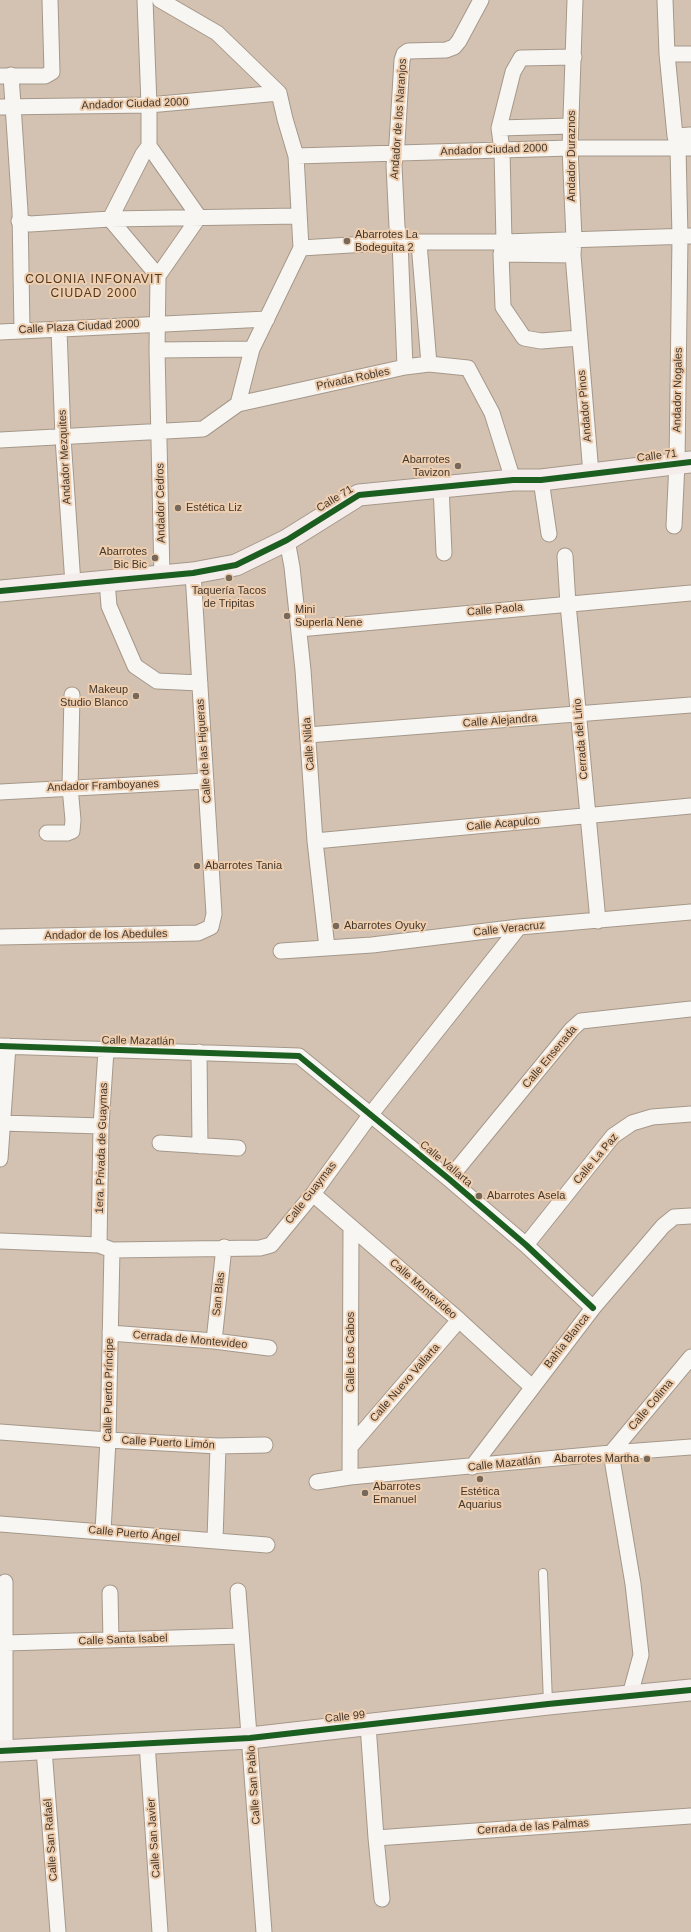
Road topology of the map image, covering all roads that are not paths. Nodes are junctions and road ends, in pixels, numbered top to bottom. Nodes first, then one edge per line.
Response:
1 (50, 0) edge
2 (145, 0) edge
3 (160, 0) edge
4 (481, 0) edge
5 (575, 0) edge
6 (665, 0) edge
7 (668, 54) junction
8 (691, 54) edge
9 (574, 57) junction
10 (6, 76) edge
11 (279, 93) junction
12 (150, 105) junction
13 (7, 107) edge
14 (571, 126) junction
15 (499, 128) junction
16 (691, 136) edge
17 (681, 144) edge
18 (149, 146) junction
19 (570, 148) junction
20 (502, 150) junction
21 (396, 153) junction
22 (296, 156) junction
23 (299, 216) junction
24 (199, 217) junction
25 (110, 219) junction
26 (19, 222) junction
27 (686, 236) edge
28 (574, 239) junction
29 (400, 242) junction
30 (419, 243) junction
31 (301, 248) junction
32 (503, 248) junction
33 (685, 254) edge
34 (573, 255) junction
35 (158, 276) junction
36 (267, 319) junction
37 (157, 323) junction
38 (59, 329) junction
39 (22, 330) junction
40 (0, 332) edge
41 (579, 338) junction
42 (685, 340) edge
43 (252, 349) junction
44 (157, 350) junction
45 (428, 364) junction
46 (405, 367) junction
47 (238, 404) junction
48 (159, 430) junction
49 (63, 438) junction
50 (0, 440) edge
51 (684, 463) edge
52 (591, 474) junction
53 (513, 480) junction
54 (541, 480) junction
55 (441, 486) junction
56 (674, 526) dead end
57 (549, 534) dead end
58 (287, 540) junction
59 (444, 553) dead end
60 (565, 556) dead end
61 (193, 573) junction
62 (162, 576) junction
63 (107, 581) junction
64 (72, 584) junction
65 (0, 591) edge
66 (691, 594) edge
67 (568, 604) junction
68 (299, 629) junction
69 (200, 683) junction
70 (72, 695) dead end
71 (691, 705) edge
72 (579, 715) junction
73 (308, 735) junction
74 (206, 781) junction
75 (70, 787) junction
76 (0, 792) edge
77 (691, 806) edge
78 (588, 815) junction
79 (47, 833) dead end
80 (314, 841) junction
81 (691, 912) edge
82 (598, 920) junction
83 (211, 927) joint
84 (519, 927) junction
85 (0, 937) edge
86 (327, 948) junction
87 (281, 951) dead end
88 (691, 1010) edge
89 (4, 1046) edge
90 (106, 1050) junction
91 (199, 1052) junction
92 (275, 1055) joint
93 (371, 1114) junction
94 (691, 1114) edge
95 (2, 1123) junction
96 (101, 1126) junction
97 (160, 1143) dead end
98 (200, 1146) junction
99 (238, 1148) dead end
100 (0, 1159) edge
101 (449, 1179) junction
102 (313, 1194) junction
103 (691, 1216) edge
104 (351, 1227) junction
105 (0, 1241) edge
106 (526, 1245) junction
107 (105, 1247) junction
108 (224, 1247) junction
109 (593, 1308) junction
110 (459, 1320) junction
111 (110, 1333) junction
112 (214, 1341) junction
113 (269, 1348) dead end
114 (691, 1357) edge
115 (532, 1387) junction
116 (0, 1432) edge
117 (108, 1440) junction
118 (218, 1446) junction
119 (265, 1446) dead end
120 (350, 1447) junction
121 (691, 1447) edge
122 (611, 1453) junction
123 (472, 1467) junction
124 (350, 1477) junction
125 (317, 1482) dead end
126 (0, 1524) edge
127 (103, 1531) junction
128 (215, 1540) junction
129 (267, 1545) dead end
130 (543, 1573) dead end
131 (5, 1582) dead end
132 (238, 1591) dead end
133 (110, 1593) dead end
134 (241, 1636) junction
135 (111, 1640) junction
136 (6, 1643) junction
137 (691, 1690) edge
138 (630, 1695) junction
139 (548, 1704) junction
140 (368, 1725) junction
141 (250, 1738) junction
142 (147, 1744) junction
143 (44, 1749) junction
144 (2, 1751) edge
145 (691, 1816) edge
146 (376, 1838) junction
147 (382, 1899) dead end
148 (58, 1932) edge
149 (160, 1932) edge
150 (264, 1932) edge

1 - 10 street
2 - 12 street
3 - 11 street
4 - 21 street, Andador de los Naranjos
5 - 9 street, Andador Duraznos
6 - 7 street, Andador Nogales
7 - 8 street
7 - 17 street, Andador Nogales
9 - 14 street, Andador Duraznos
9 - 15 street
10 - 13 street
11 - 12 street, Andador Ciudad 2000
11 - 22 street
12 - 13 street, Andador Ciudad 2000
12 - 18 street
13 - 26 street
14 - 15 street
14 - 19 street, Andador Duraznos
15 - 20 street
16 - 17 street, Andador Ciudad 2000
17 - 19 street, Andador Ciudad 2000
17 - 27 street, Andador Nogales
18 - 24 street
18 - 25 street
19 - 20 street, Andador Ciudad 2000
19 - 28 street, Andador Duraznos
20 - 21 street, Andador Ciudad 2000
20 - 32 street
21 - 22 street, Andador Ciudad 2000
21 - 29 street, Andador de los Naranjos
22 - 23 street
23 - 24 street
23 - 31 street
24 - 25 street
24 - 35 street
25 - 26 street
25 - 35 street
26 - 39 street
27 - 28 street
27 - 33 street, Andador Nogales
28 - 32 street
28 - 34 street, Andador Duraznos
29 - 30 street
29 - 31 street
29 - 46 street, Andador de los Naranjos
30 - 32 street
30 - 45 street
31 - 36 street
32 - 34 street
32 - 41 street
33 - 42 street, Andador Nogales
34 - 41 street, Andador Pinos
35 - 37 street
36 - 37 street, Calle Plaza Ciudad 2000
36 - 43 street
37 - 38 street, Calle Plaza Ciudad 2000
37 - 44 street, Andador Cedros
38 - 39 street, Calle Plaza Ciudad 2000
38 - 49 street, Andador Mezquites
39 - 40 street, Calle Plaza Ciudad 2000
41 - 52 street, Andador Pinos
42 - 51 street, Andador Nogales
43 - 44 street
43 - 47 street
44 - 48 street, Andador Cedros
45 - 46 street, Privada Robles
45 - 53 street, Privada Robles
46 - 47 street, Privada Robles
47 - 48 street
48 - 49 street
48 - 62 street, Andador Cedros
49 - 50 street
49 - 64 street, Andador Mezquites
51 - 52 street, Calle 71
51 - 56 street, Andador Nogales
52 - 54 street, Calle 71
53 - 54 street, Calle 71
53 - 55 street, Calle 71
54 - 57 street
55 - 58 street, Calle 71
55 - 59 street
58 - 61 street, Calle 71
58 - 68 street, Calle Nilda
60 - 67 street, Cerrada del Lirio
61 - 62 street, Calle 71
61 - 69 street, Calle de las Higueras
62 - 63 street, Calle 71
63 - 64 street, Calle 71
63 - 69 street
64 - 65 street, Calle 71
66 - 67 street, Calle Paola
67 - 68 street, Calle Paola
67 - 72 street, Cerrada del Lirio
68 - 73 street, Calle Nilda
69 - 74 street, Calle de las Higueras
70 - 75 street
71 - 72 street, Calle Alejandra
72 - 73 street, Calle Alejandra
72 - 78 street, Cerrada del Lirio
73 - 80 street, Calle Nilda
74 - 75 street, Andador Framboyanes
74 - 83 street, Calle de las Higueras
75 - 76 street, Andador Framboyanes
75 - 79 street
77 - 78 street, Calle Acapulco
78 - 80 street, Calle Acapulco
78 - 82 street, Cerrada del Lirio
80 - 86 street, Calle Nilda
81 - 82 street, Calle Veracruz
82 - 84 street, Calle Veracruz
83 - 85 street, Andador de los Abedules
84 - 86 street, Calle Veracruz
84 - 93 street, Calle Guaymas
86 - 87 street
88 - 101 street, Calle Ensenada
89 - 90 street, Calle Mazatlán
89 - 95 street
90 - 91 street, Calle Mazatlán
90 - 96 street, 1era. Privada de Guaymas
91 - 92 street, Calle Mazatlán
91 - 98 street
92 - 93 street, Calle Vallarta
93 - 101 street, Calle Vallarta
93 - 102 street, Calle Guaymas
94 - 106 street, Calle La Paz
95 - 96 street
95 - 100 street
96 - 107 street, 1era. Privada de Guaymas
97 - 98 street
98 - 99 street
101 - 106 street, Calle Vallarta
102 - 104 street, Calle Montevideo
102 - 108 street, Calle Guaymas
103 - 109 street, Bahía Blanca
104 - 110 street, Calle Montevideo
104 - 120 street, Calle Los Cabos
105 - 107 street, Calle Guaymas
106 - 109 street, Calle Vallarta
107 - 108 street, Calle Guaymas
107 - 111 street, Calle Puerto Príncipe
108 - 112 street, San Blas
109 - 115 street, Bahía Blanca
110 - 115 street, Calle Montevideo
110 - 120 street, Calle Nuevo Vallarta
111 - 112 street, Cerrada de Montevideo
111 - 117 street, Calle Puerto Príncipe
112 - 113 street, Cerrada de Montevideo
114 - 122 street, Calle Colima
115 - 123 street, Bahía Blanca
116 - 117 street, Calle Puerto Limón
117 - 118 street, Calle Puerto Limón
117 - 127 street, Calle Puerto Príncipe
118 - 119 street, Calle Puerto Limón
118 - 128 street
120 - 124 street, Calle Los Cabos
121 - 122 street, Calle Mazatlán
122 - 123 street, Calle Mazatlán
122 - 138 street
123 - 124 street, Calle Mazatlán
124 - 125 street, Calle Mazatlán
126 - 127 street, Calle Puerto Ángel
127 - 128 street, Calle Puerto Ángel
128 - 129 street, Calle Puerto Ángel
130 - 139 lane
131 - 136 street
132 - 134 street, Calle San Pablo
133 - 135 street
134 - 135 street, Calle Santa Isabel
134 - 141 street, Calle San Pablo
135 - 136 street, Calle Santa Isabel
136 - 144 street
137 - 138 street, Calle 99
138 - 139 street, Calle 99
139 - 140 street, Calle 99
140 - 141 street, Calle 99
140 - 146 street
141 - 142 street, Calle 99
141 - 150 street, Calle San Pablo
142 - 143 street, Calle 99
142 - 149 street, Calle San Javier
143 - 144 street, Calle 99
143 - 148 street, Calle San Rafaél
145 - 146 street, Cerrada de las Palmas
146 - 147 street

